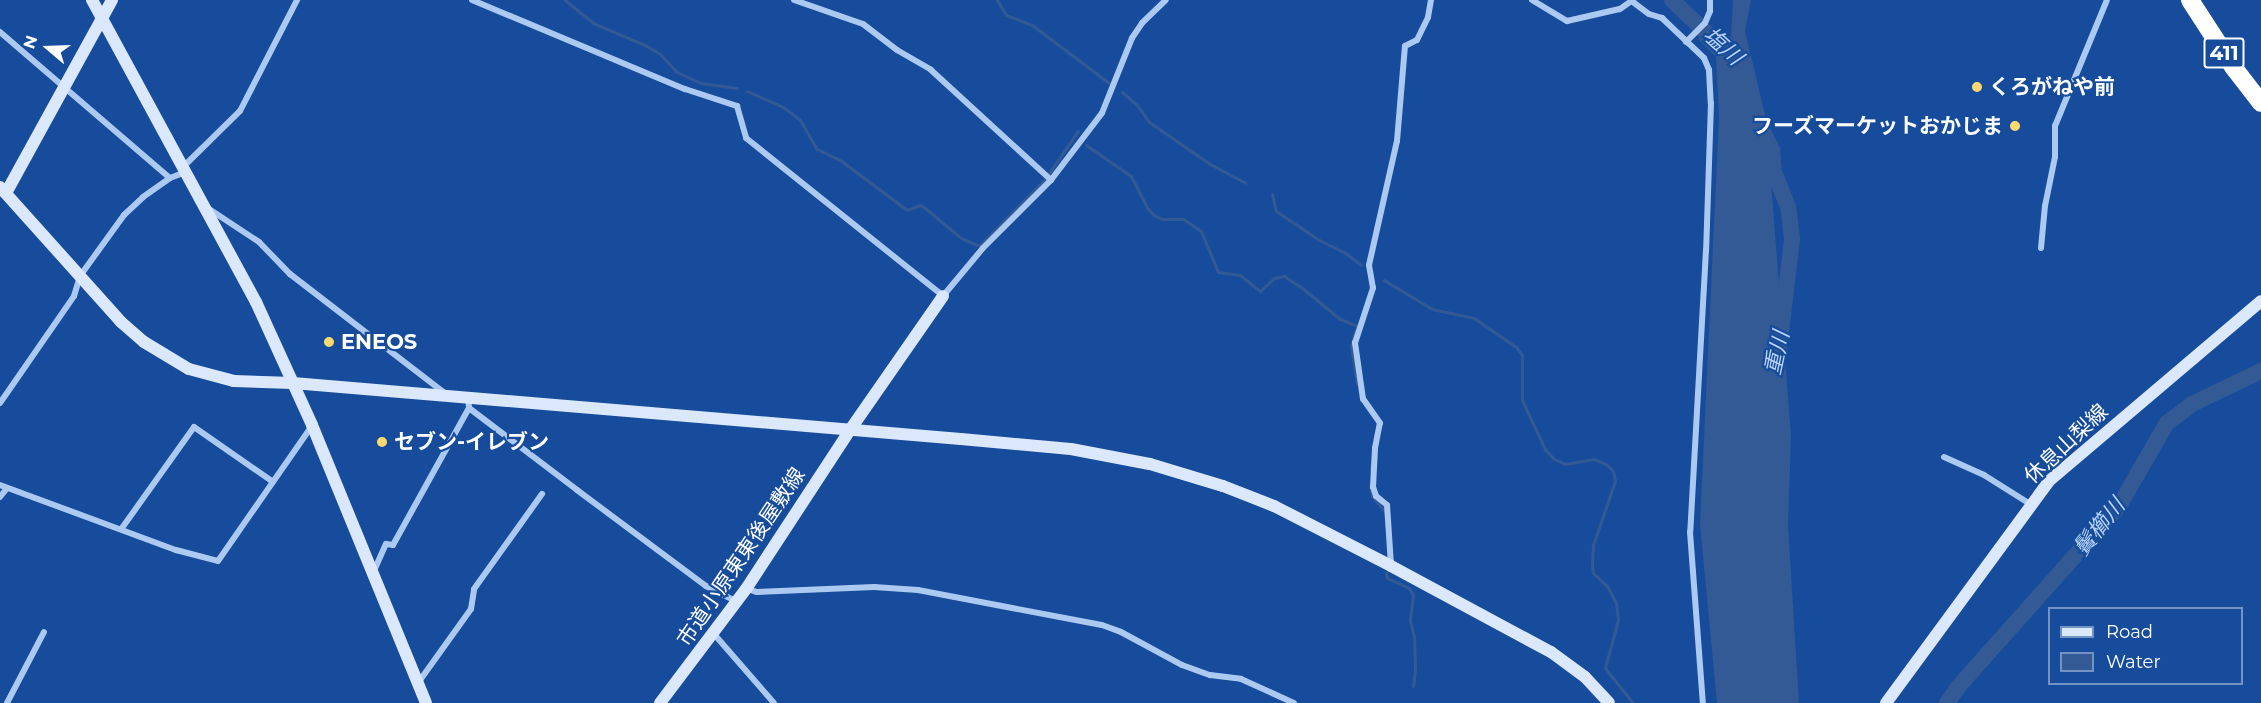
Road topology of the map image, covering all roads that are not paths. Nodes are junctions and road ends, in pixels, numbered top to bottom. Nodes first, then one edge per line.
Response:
1 (92, 0) edge
2 (112, 0) edge
3 (297, 0) edge
4 (472, 0) edge
5 (794, 0) edge
6 (1166, 0) edge
7 (1431, 0) edge
8 (1532, 0) edge
9 (1710, 0) edge
10 (2107, 0) edge
11 (2190, 0) edge
12 (1633, 1) edge
13 (102, 18) junction
14 (0, 32) edge
15 (1686, 42) junction
16 (66, 87) junction
17 (2261, 103) edge
18 (185, 170) junction
19 (170, 178) junction
20 (1051, 180) junction
21 (3, 190) edge
22 (205, 207) junction
23 (2041, 248) dead end
24 (80, 276) junction
25 (943, 296) junction
26 (2261, 301) edge
27 (293, 383) junction
28 (449, 396) junction
29 (0, 403) edge
30 (469, 403) junction
31 (312, 425) junction
32 (850, 430) junction
33 (1944, 457) dead end
34 (273, 482) junction
35 (0, 485) edge
36 (7, 488) junction
37 (542, 494) dead end
38 (0, 497) edge
39 (2030, 504) junction
40 (122, 528) junction
41 (1391, 566) junction
42 (372, 574) junction
43 (746, 589) junction
44 (737, 602) junction
45 (44, 632) dead end
46 (714, 634) junction
47 (417, 683) junction
48 (7, 703) edge
49 (426, 703) edge
50 (660, 703) edge
51 (774, 703) edge
52 (1294, 703) edge
53 (1609, 703) edge
54 (1702, 703) edge
55 (1886, 703) edge

1 - 13 street
2 - 13 street
3 - 18 street
4 - 25 street
5 - 20 street
6 - 20 street
7 - 41 street
8 - 12 street
9 - 15 street
10 - 23 street
11 - 17 highway, 411
12 - 15 street
13 - 16 street
13 - 18 street
14 - 16 street
15 - 54 street
16 - 19 street
16 - 21 street
18 - 19 street
18 - 22 street
19 - 24 street
20 - 25 street
21 - 24 street
22 - 27 street
22 - 28 street
24 - 27 street
24 - 29 street
25 - 32 street, 市道小原東東後屋敷線
26 - 39 street, 休息山梨線
27 - 28 street
27 - 31 street
28 - 30 street
30 - 32 street
30 - 42 street
30 - 44 street
31 - 34 street
31 - 42 street
32 - 41 street
32 - 43 street, 市道小原東東後屋敷線
33 - 39 street
34 - 40 street
34 - 40 street
35 - 36 street
36 - 38 street
36 - 40 street
37 - 47 street
39 - 55 street, 休息山梨線
41 - 53 street
42 - 47 street
43 - 44 street, 市道小原東東後屋敷線
43 - 52 street
44 - 46 street, 市道小原東東後屋敷線
45 - 48 street
46 - 50 street, 市道小原東東後屋敷線
46 - 51 street
47 - 49 street

